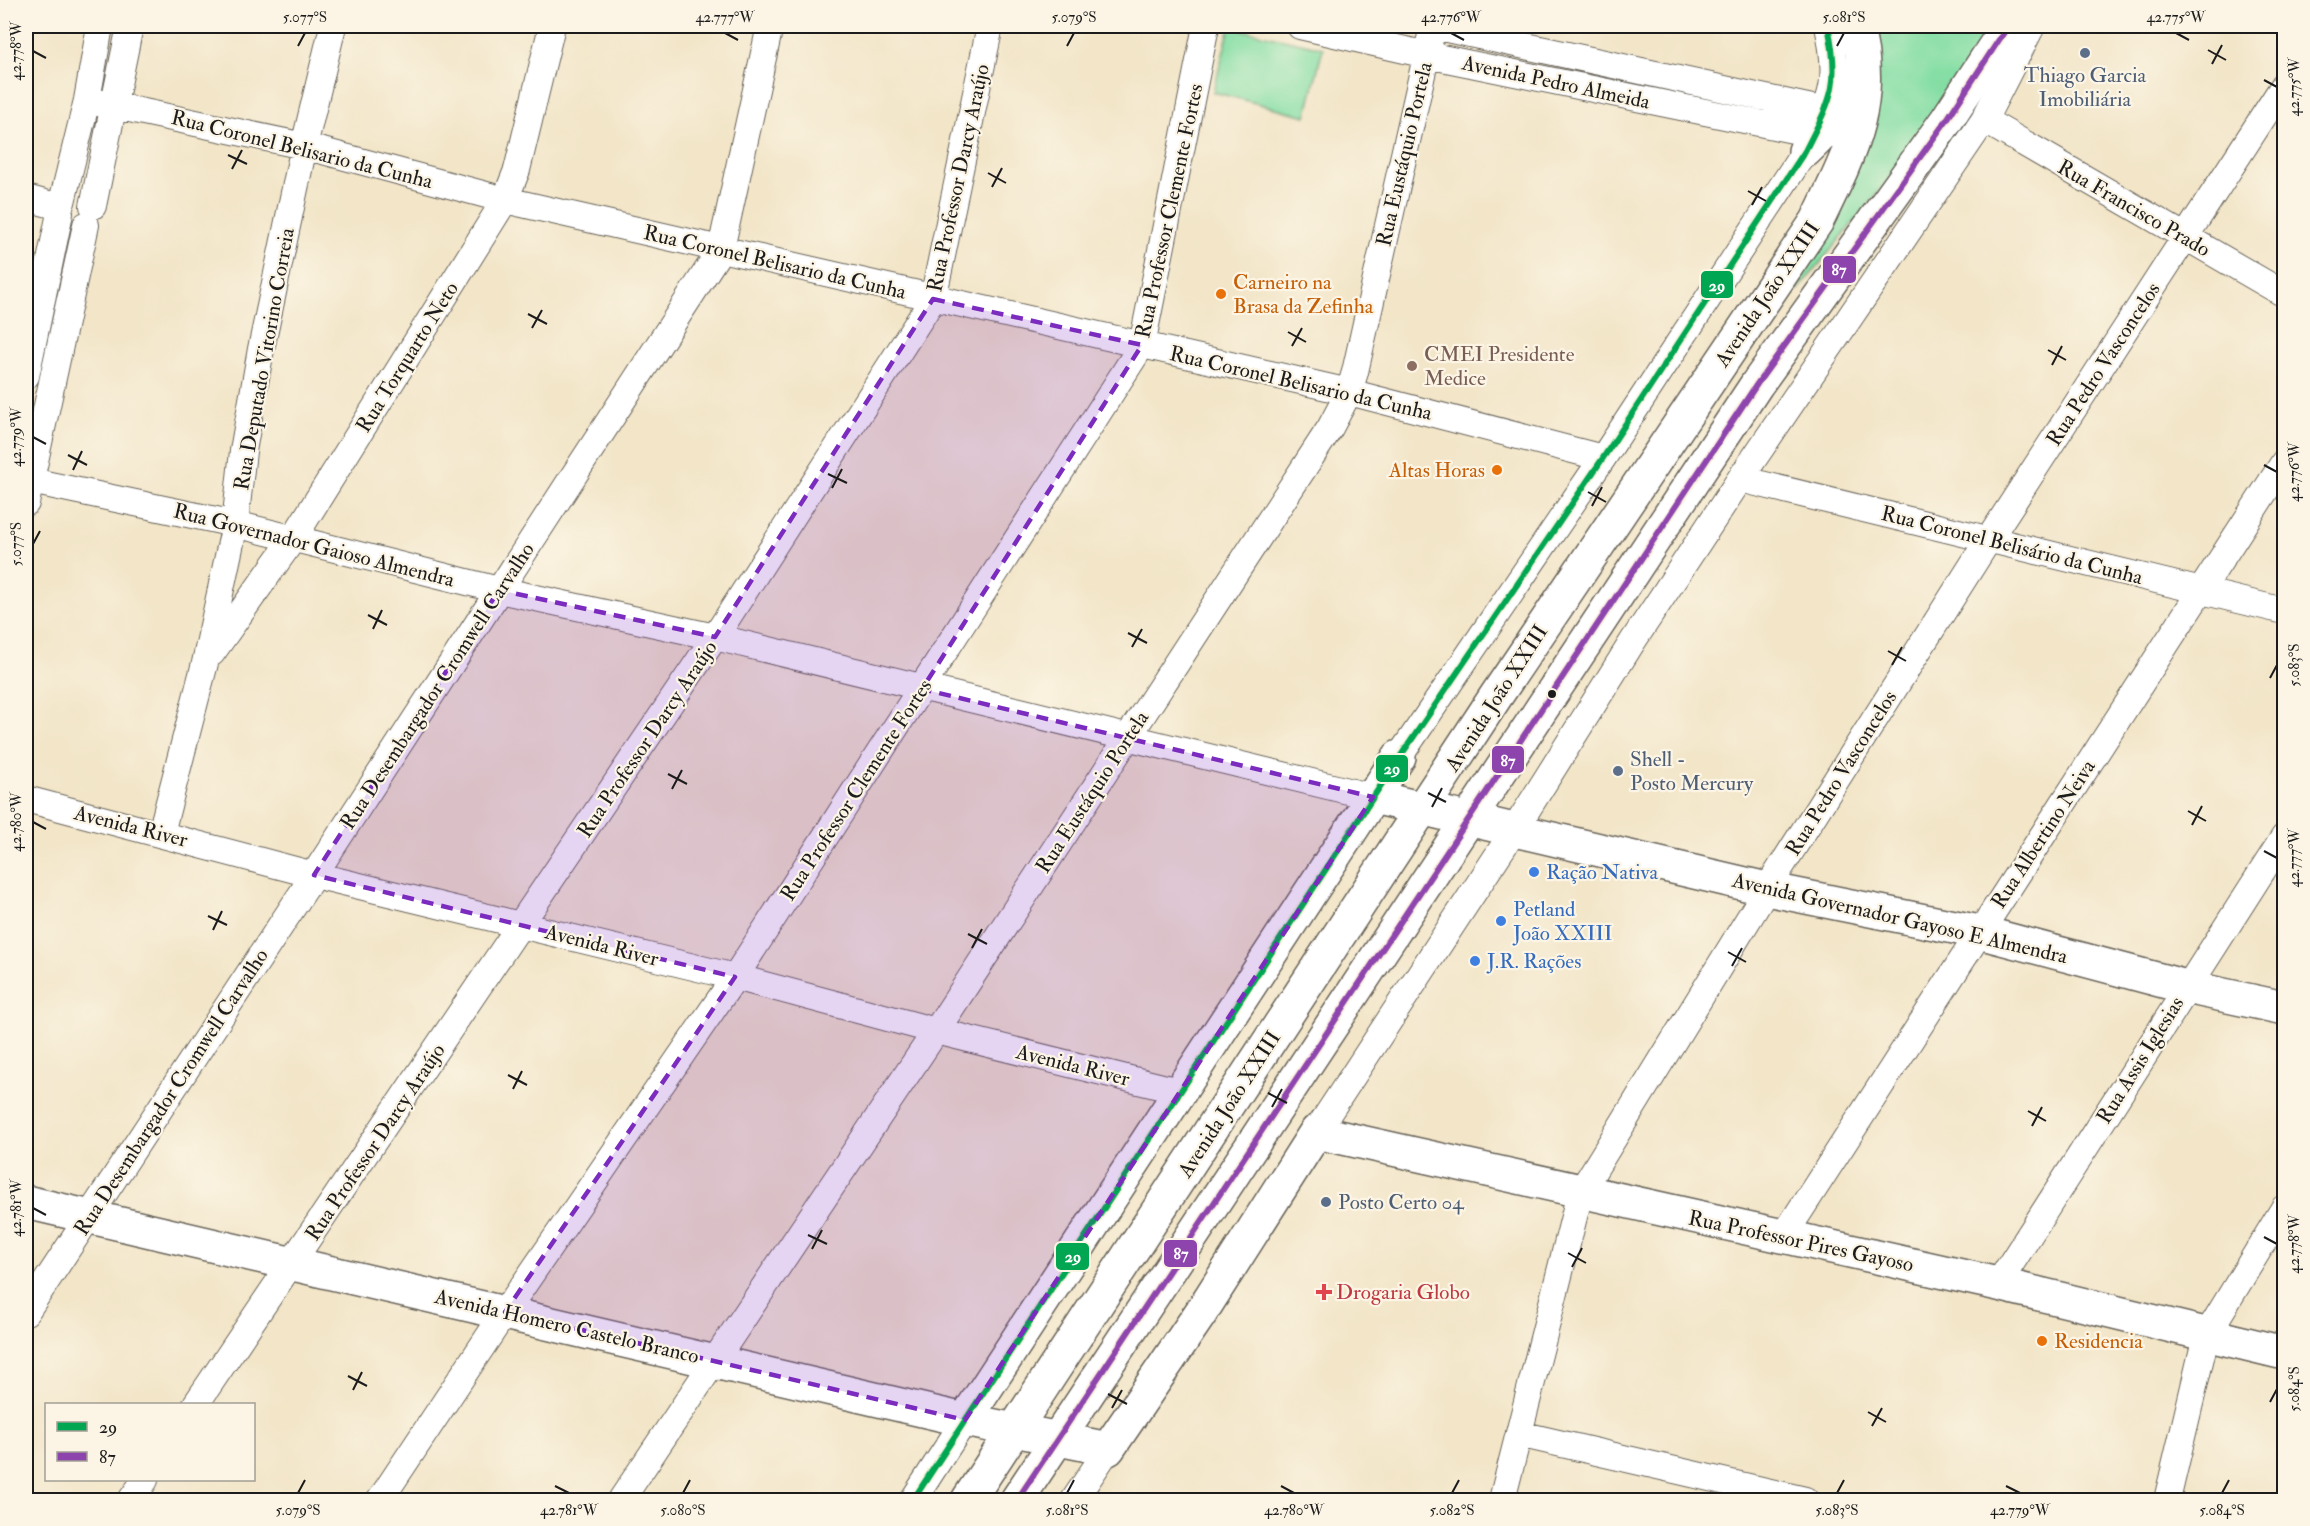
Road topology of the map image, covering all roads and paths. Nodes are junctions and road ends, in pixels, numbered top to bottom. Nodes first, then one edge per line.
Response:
1 (100, 26) edge
2 (130, 26) edge
3 (333, 26) edge
4 (552, 26) edge
5 (770, 26) edge
6 (990, 26) edge
7 (1206, 26) edge
8 (1300, 26) edge
9 (1433, 26) edge
10 (1847, 27) edge
11 (2021, 31) edge
12 (1426, 55) junction
13 (2284, 85) edge
14 (87, 100) junction
15 (113, 104) junction
16 (1826, 111) junction
17 (1984, 120) junction
18 (1809, 143) junction
19 (304, 146) junction
20 (26, 198) edge
21 (506, 200) junction
22 (61, 207) junction
23 (89, 215) junction
24 (2185, 237) junction
25 (721, 249) junction
26 (2284, 294) edge
27 (933, 299) junction
28 (1142, 345) junction
29 (26, 376) edge
30 (1349, 392) junction
31 (1603, 458) junction
32 (2284, 462) edge
33 (1740, 479) junction
34 (27, 488) edge
35 (235, 524) junction
36 (1989, 538) junction
37 (293, 539) junction
38 (499, 590) junction
39 (2201, 592) junction
40 (2284, 611) edge
41 (716, 637) junction
42 (205, 663) junction
43 (922, 689) junction
44 (1128, 736) junction
45 (1399, 757) joint
46 (1373, 796) junction
47 (26, 799) edge
48 (1423, 808) junction
49 (1468, 820) junction
50 (1515, 829) junction
51 (161, 833) junction
52 (2284, 837) edge
53 (315, 875) junction
54 (1767, 888) junction
55 (521, 925) junction
56 (1979, 932) junction
57 (735, 977) junction
58 (2186, 987) junction
59 (2284, 1008) edge
60 (936, 1031) junction
61 (1179, 1091) junction
62 (1316, 1132) junction
63 (1580, 1193) junction
64 (26, 1202) edge
65 (2284, 1208) edge
66 (90, 1216) junction
67 (1783, 1237) junction
68 (294, 1262) junction
69 (1998, 1284) junction
70 (26, 1312) edge
71 (505, 1312) junction
72 (2206, 1336) junction
73 (2284, 1353) edge
74 (715, 1361) junction
75 (197, 1403) edge
76 (965, 1420) junction
77 (1013, 1431) junction
78 (1519, 1434) junction
79 (1057, 1439) junction
80 (1108, 1449) junction
81 (144, 1481) edge
82 (131, 1500) edge
83 (380, 1500) edge
84 (621, 1500) edge
85 (913, 1500) edge
86 (968, 1500) edge
87 (1017, 1500) edge
88 (1074, 1500) edge
89 (1502, 1500) edge
90 (1805, 1500) edge
91 (2168, 1500) edge

1 - 14 street
2 - 15 street
3 - 19 street, Rua Deputado Vitorino Correia
4 - 21 street, Rua Torquarto Neto
5 - 25 street, Rua Desembargador Cromwell Carvalho
6 - 27 street, Rua Professor Darcy Araújo
7 - 28 street, Rua Professor Clemente Fortes
8 - 12 street, Avenida Pedro Almeida
9 - 12 street, Rua Eustáquio Portela
9 - 16 street, Avenida Pedro Almeida
10 - 16 street
10 - 18 main road
10 - 48 main road, Avenida João XXIII
11 - 17 street
11 - 49 main road, Avenida João XXIII
12 - 18 street, Avenida Pedro Almeida
12 - 30 street, Rua Eustáquio Portela
13 - 24 street, Rua Pedro Vasconcelos
14 - 15 street, Rua Coronel Belisario da Cunha
14 - 22 street
15 - 19 street, Rua Coronel Belisario da Cunha
15 - 23 street
16 - 18 street
17 - 24 street, Rua Francisco Prado
17 - 33 street
18 - 31 street
19 - 21 street, Rua Coronel Belisario da Cunha
19 - 35 street, Rua Deputado Vitorino Correia
20 - 22 street
21 - 25 street, Rua Coronel Belisario da Cunha
21 - 37 street, Rua Torquarto Neto
22 - 23 street
22 - 29 street
23 - 34 street
24 - 26 street, Rua Francisco Prado
24 - 36 street, Rua Pedro Vasconcelos
25 - 27 street, Rua Coronel Belisario da Cunha
25 - 38 street, Rua Desembargador Cromwell Carvalho
27 - 28 street, Rua Coronel Belisario da Cunha
27 - 41 street, Rua Professor Darcy Araújo
28 - 30 street, Rua Coronel Belisario da Cunha
28 - 43 street, Rua Professor Clemente Fortes
30 - 31 street, Rua Coronel Belisario da Cunha
30 - 44 street, Rua Eustáquio Portela
31 - 45 street
32 - 39 street, Rua Albertino Neiva
33 - 36 street, Rua Coronel Belisário da Cunha
33 - 50 street
34 - 35 street, Rua Governador Gaioso Almendra
35 - 37 street, Rua Governador Gaioso Almendra
35 - 42 street, Rua Deputado Vitorino Correia
36 - 39 street, Rua Coronel Belisário da Cunha
36 - 54 street, Rua Pedro Vasconcelos
37 - 38 street, Rua Governador Gaioso Almendra
37 - 42 street, Rua Torquarto Neto
38 - 41 street, Rua Governador Gaioso Almendra
38 - 53 street, Rua Desembargador Cromwell Carvalho
39 - 40 street, Rua Coronel Belisário da Cunha
39 - 56 street, Rua Albertino Neiva
41 - 43 street, Rua Governador Gaioso Almendra
41 - 55 street, Rua Professor Darcy Araújo
42 - 51 street, Rua Deputado Vitorino Correia
43 - 44 street, Rua Governador Gaioso Almendra
43 - 57 street, Rua Professor Clemente Fortes
44 - 46 street, Rua Governador Gaioso Almendra
44 - 60 street, Rua Eustáquio Portela
45 - 46 main road
46 - 48 main road, Avenida Governador Gayoso E Almendra
46 - 61 main road
47 - 51 street, Avenida River
48 - 49 main road, Avenida Governador Gayoso E Almendra
48 - 77 main road, Avenida João XXIII
49 - 50 main road, Avenida Governador Gayoso E Almendra
49 - 79 main road, Avenida João XXIII
50 - 54 main road, Avenida Governador Gayoso E Almendra
50 - 62 street
51 - 53 street, Avenida River
52 - 58 street, Rua Assis Iglesias
53 - 55 street, Avenida River
53 - 66 street, Rua Desembargador Cromwell Carvalho
54 - 56 main road, Avenida Governador Gayoso E Almendra
54 - 63 street, Rua Pedro Vasconcelos
55 - 57 street, Avenida River
55 - 68 street, Rua Professor Darcy Araújo
56 - 58 main road, Avenida Governador Gayoso E Almendra
56 - 67 street, Rua Albertino Neiva
57 - 60 street, Avenida River
57 - 71 street, Rua Professor Clemente Fortes
58 - 59 main road, Avenida Governador Gayoso E Almendra
58 - 69 street, Rua Assis Iglesias
60 - 61 street, Avenida River
60 - 74 street, Rua Eustáquio Portela
61 - 76 main road
62 - 63 main road, Rua Professor Pires Gayoso
62 - 80 main road
63 - 67 main road, Rua Professor Pires Gayoso
63 - 78 street, Rua Pedro Vasconcelos
64 - 66 main road, Avenida Homero Castelo Branco
65 - 72 street
66 - 68 main road, Avenida Homero Castelo Branco
66 - 70 street, Rua Desembargador Cromwell Carvalho
67 - 69 main road, Rua Professor Pires Gayoso
68 - 71 main road, Avenida Homero Castelo Branco
68 - 75 street, Rua Professor Darcy Araújo
69 - 72 main road, Rua Professor Pires Gayoso
71 - 74 main road, Avenida Homero Castelo Branco
71 - 83 street, Rua Professor Clemente Fortes
72 - 73 main road, Rua Professor Pires Gayoso
72 - 91 street
74 - 76 main road, Avenida Homero Castelo Branco
74 - 84 street, Rua Eustáquio Portela
76 - 77 main road, Avenida Homero Castelo Branco
76 - 85 street
77 - 79 main road, Avenida Homero Castelo Branco
77 - 86 main road, Avenida João XXIII
78 - 89 street, Rua Pedro Vasconcelos
78 - 90 street
79 - 80 main road, Avenida Homero Castelo Branco
79 - 87 main road, Avenida João XXIII
80 - 88 street
81 - 82 street

